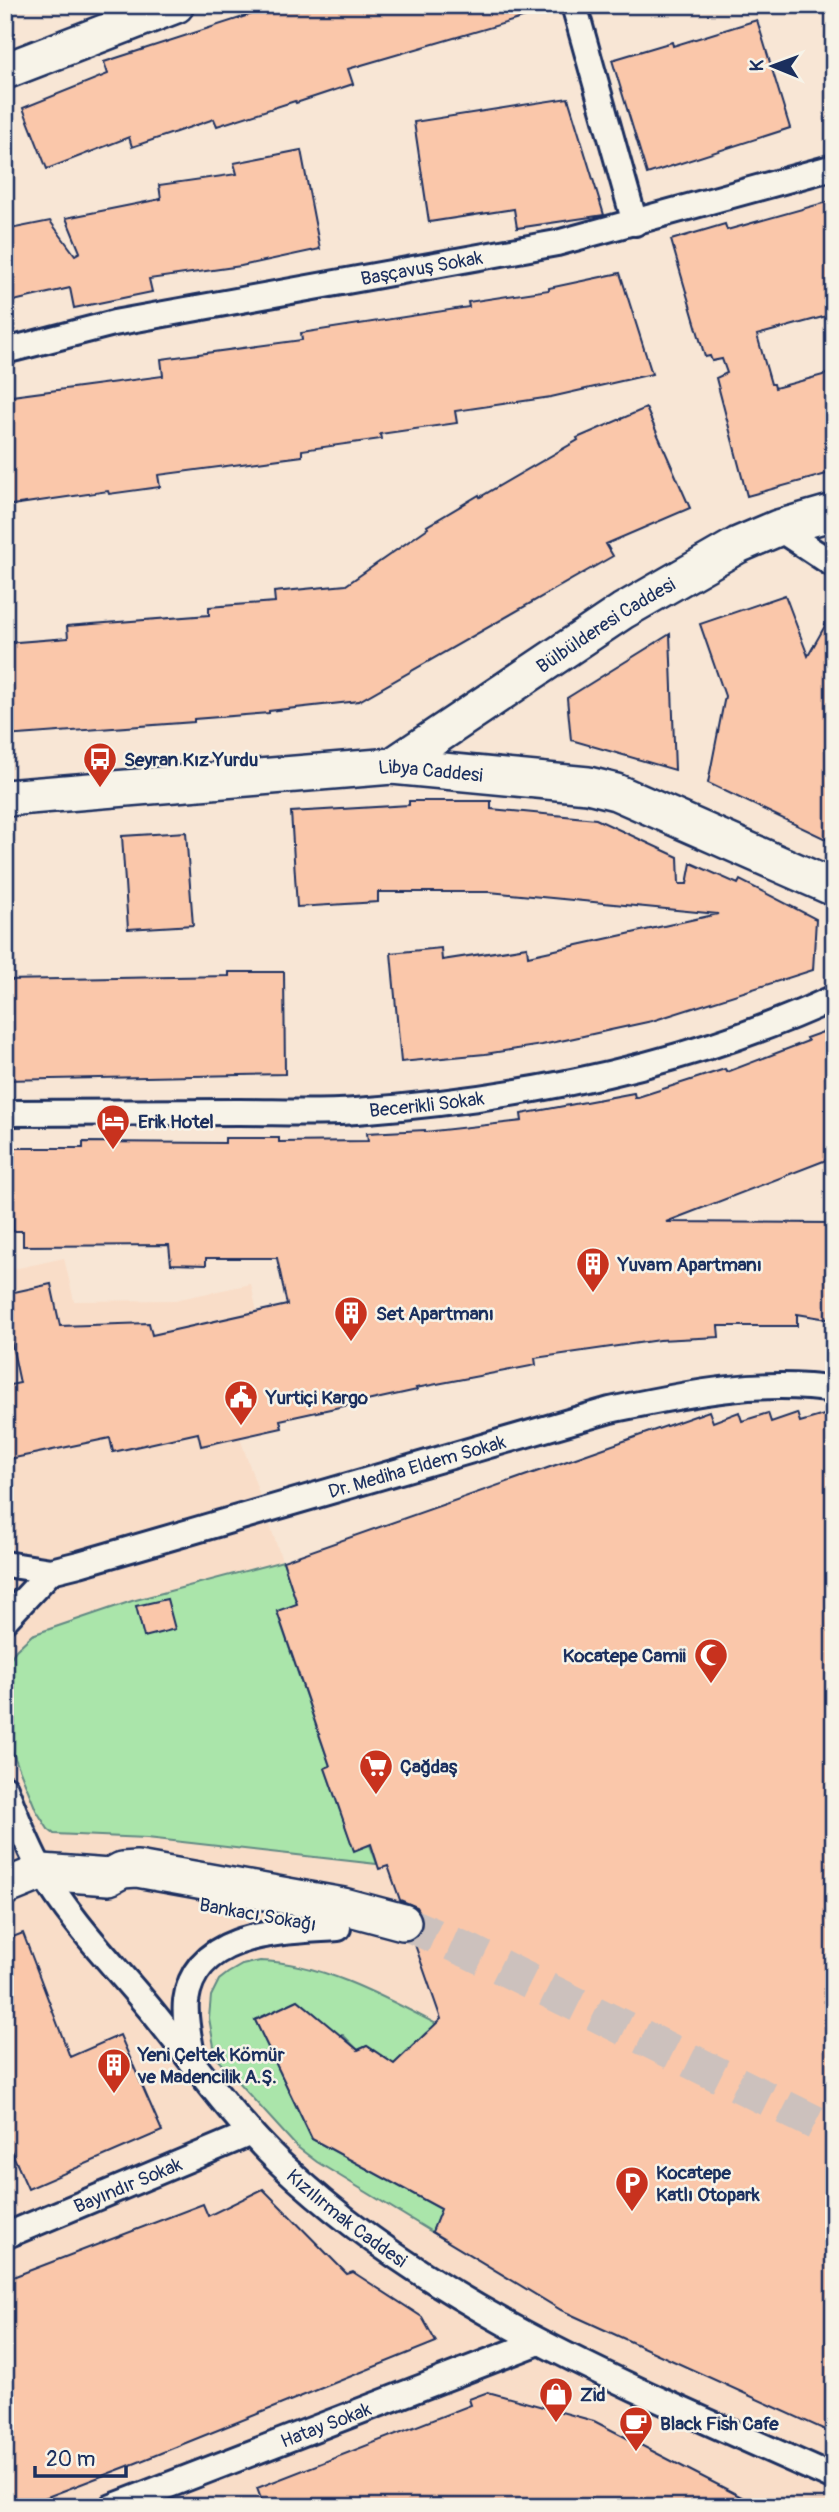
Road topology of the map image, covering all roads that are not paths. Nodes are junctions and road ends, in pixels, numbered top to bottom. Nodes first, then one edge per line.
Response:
1 (176, 5) edge
2 (575, 5) edge
3 (5, 71) edge
4 (834, 167) edge
5 (635, 223) junction
6 (5, 351) edge
7 (834, 512) edge
8 (778, 527) junction
9 (834, 565) edge
10 (392, 766) junction
11 (5, 798) edge
12 (834, 888) edge
13 (834, 998) edge
14 (5, 1114) edge
15 (834, 1390) edge
16 (5, 1564) edge
17 (51, 1571) junction
18 (5, 1620) edge
19 (5, 1788) edge
20 (42, 1872) junction
21 (109, 1877) junction
22 (5, 1887) edge
23 (338, 1928) junction
24 (194, 2062) junction
25 (251, 2133) junction
26 (5, 2236) edge
27 (539, 2342) junction
28 (834, 2478) edge
29 (112, 2507) edge

1 - 3 main road
2 - 5 street
4 - 5 street, Başçavuş Sokak
5 - 6 street, Başçavuş Sokak
7 - 8 main road, Bülbülderesi Caddesi
8 - 9 street
8 - 10 main road, Bülbülderesi Caddesi
10 - 11 main road, Libya Caddesi
10 - 12 main road, Libya Caddesi
13 - 14 street, Becerikli Sokak
15 - 17 street, Dr. Mediha Eldem Sokak
16 - 17 street, Dr. Mediha Eldem Sokak
17 - 18 street
19 - 20 street, Kızılırmak Caddesi
20 - 21 main road, Bankacı Sokağı
20 - 22 main road
20 - 24 street, Kızılırmak Caddesi
21 - 23 main road, Bankacı Sokağı
21 - 23 main road, Bankacı Sokağı
23 - 24 street
24 - 25 street, Kızılırmak Caddesi
25 - 26 street, Bayındır Sokak
25 - 27 street, Kızılırmak Caddesi
27 - 28 street, Kızılırmak Caddesi
27 - 29 street, Hatay Sokak

